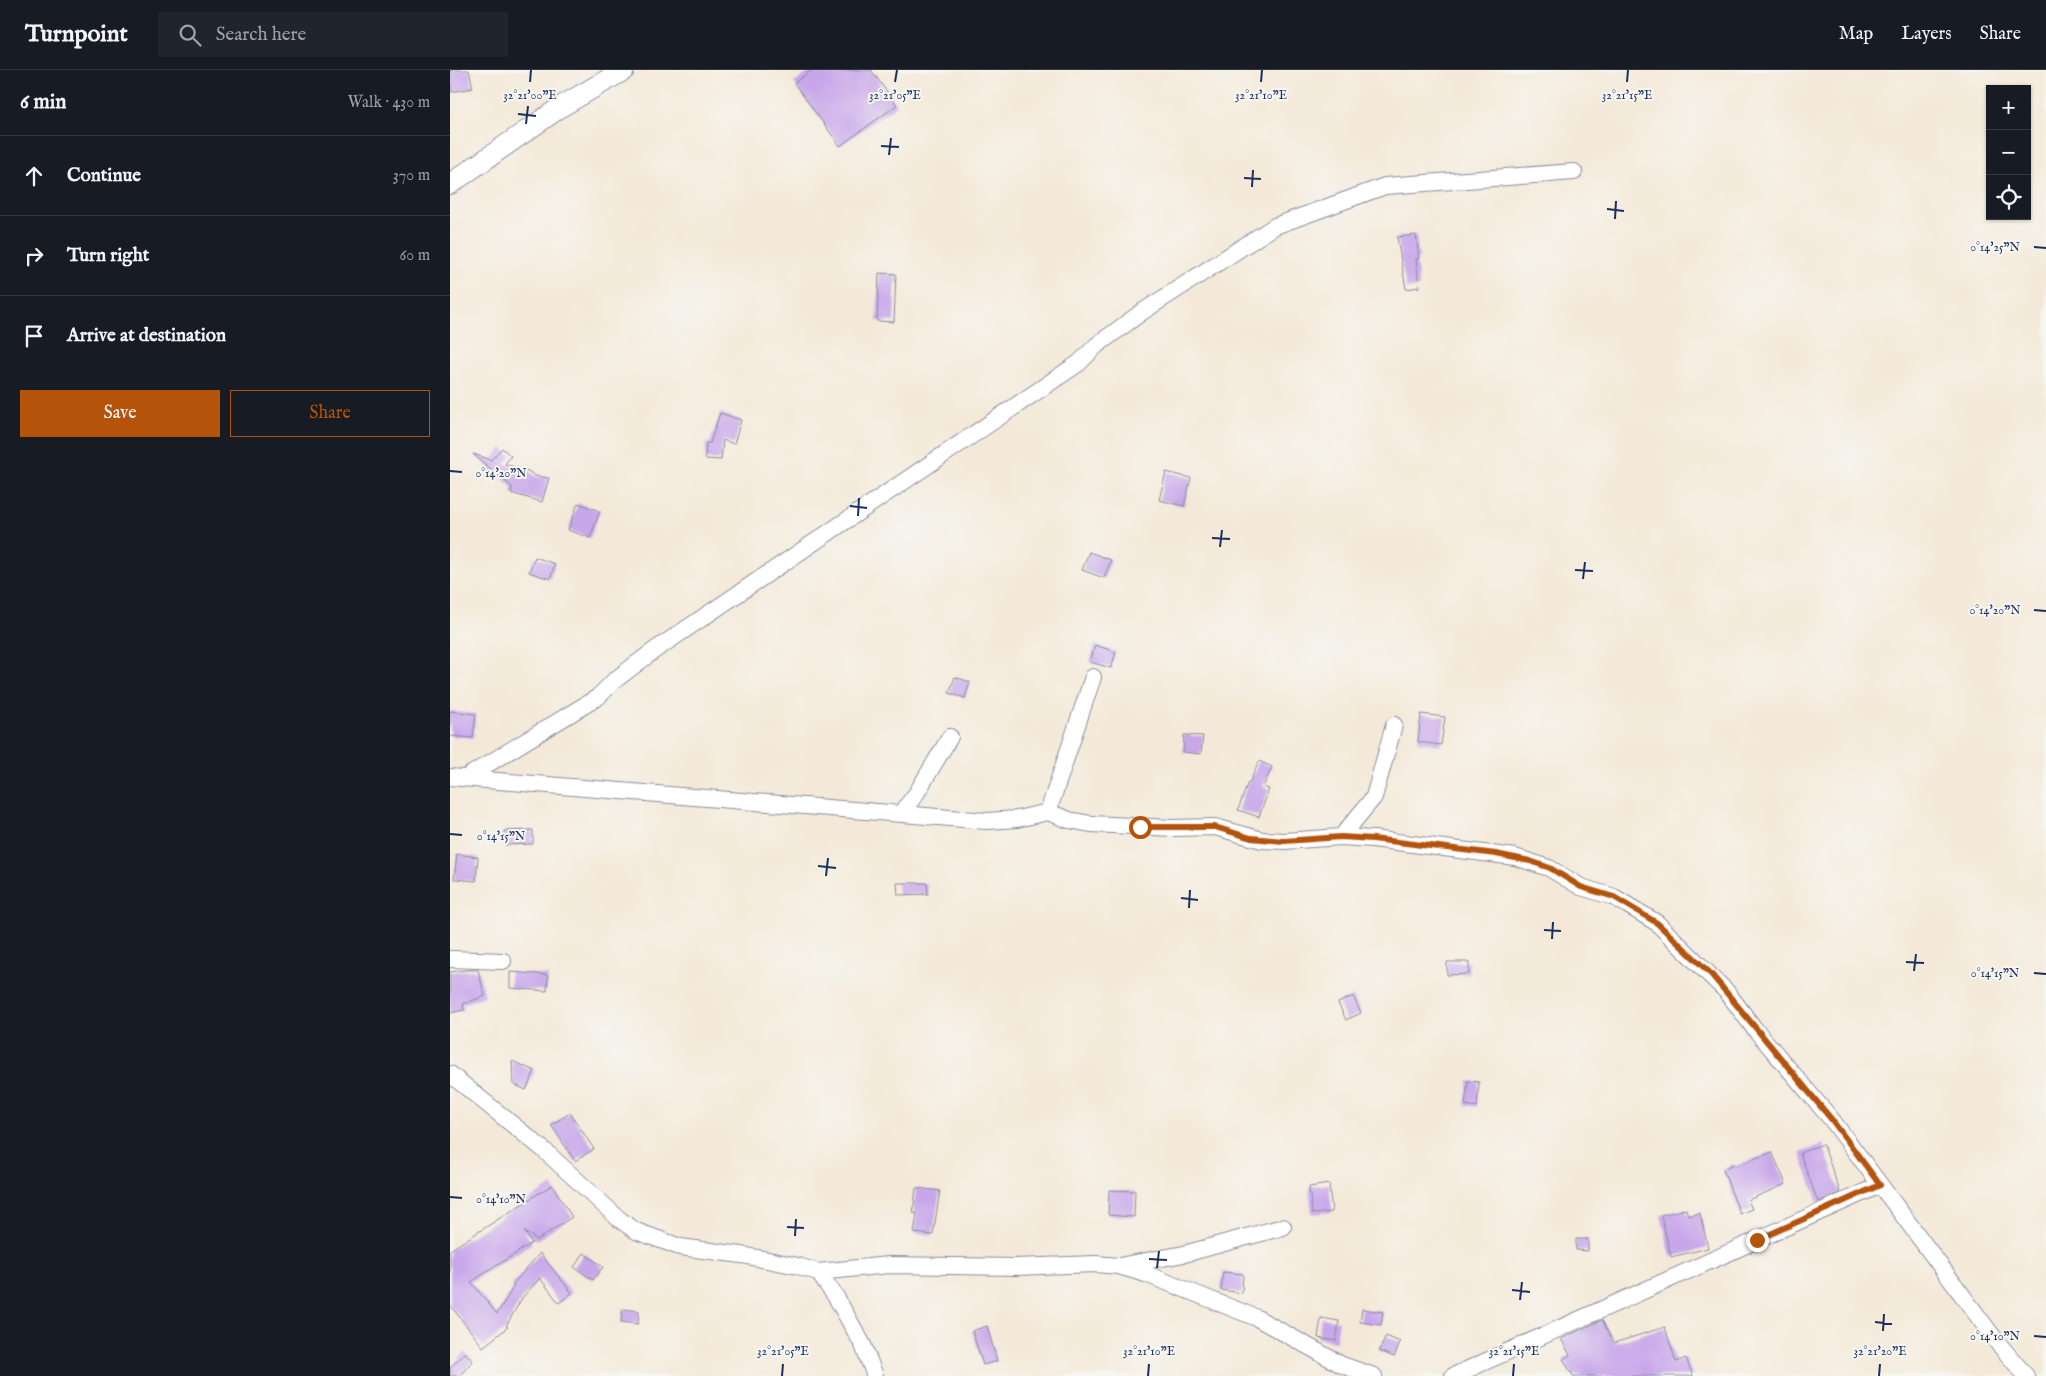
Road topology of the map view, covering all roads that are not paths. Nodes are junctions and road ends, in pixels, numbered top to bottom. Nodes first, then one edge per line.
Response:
1 (624, 70) edge
2 (1574, 172) dead end
3 (450, 184) edge
4 (1093, 677) dead end
5 (1394, 726) dead end
6 (950, 737) dead end
7 (457, 777) edge
8 (902, 812) junction
9 (1048, 812) junction
10 (1341, 837) junction
11 (450, 959) edge
12 (503, 961) dead end
13 (450, 1074) edge
14 (1880, 1185) junction
15 (1283, 1227) dead end
16 (1119, 1266) junction
17 (818, 1272) junction
18 (1342, 1371) edge
19 (875, 1376) edge
20 (1374, 1376) edge
21 (1453, 1376) edge
22 (2026, 1376) edge

1 - 3 main road
2 - 7 street
4 - 9 street
5 - 10 street
6 - 8 street
7 - 8 street
8 - 9 street
9 - 10 street
10 - 14 street
11 - 12 street
13 - 17 street
14 - 21 street
14 - 22 street
15 - 16 street
16 - 17 street
16 - 18 street
17 - 19 street
18 - 20 street

